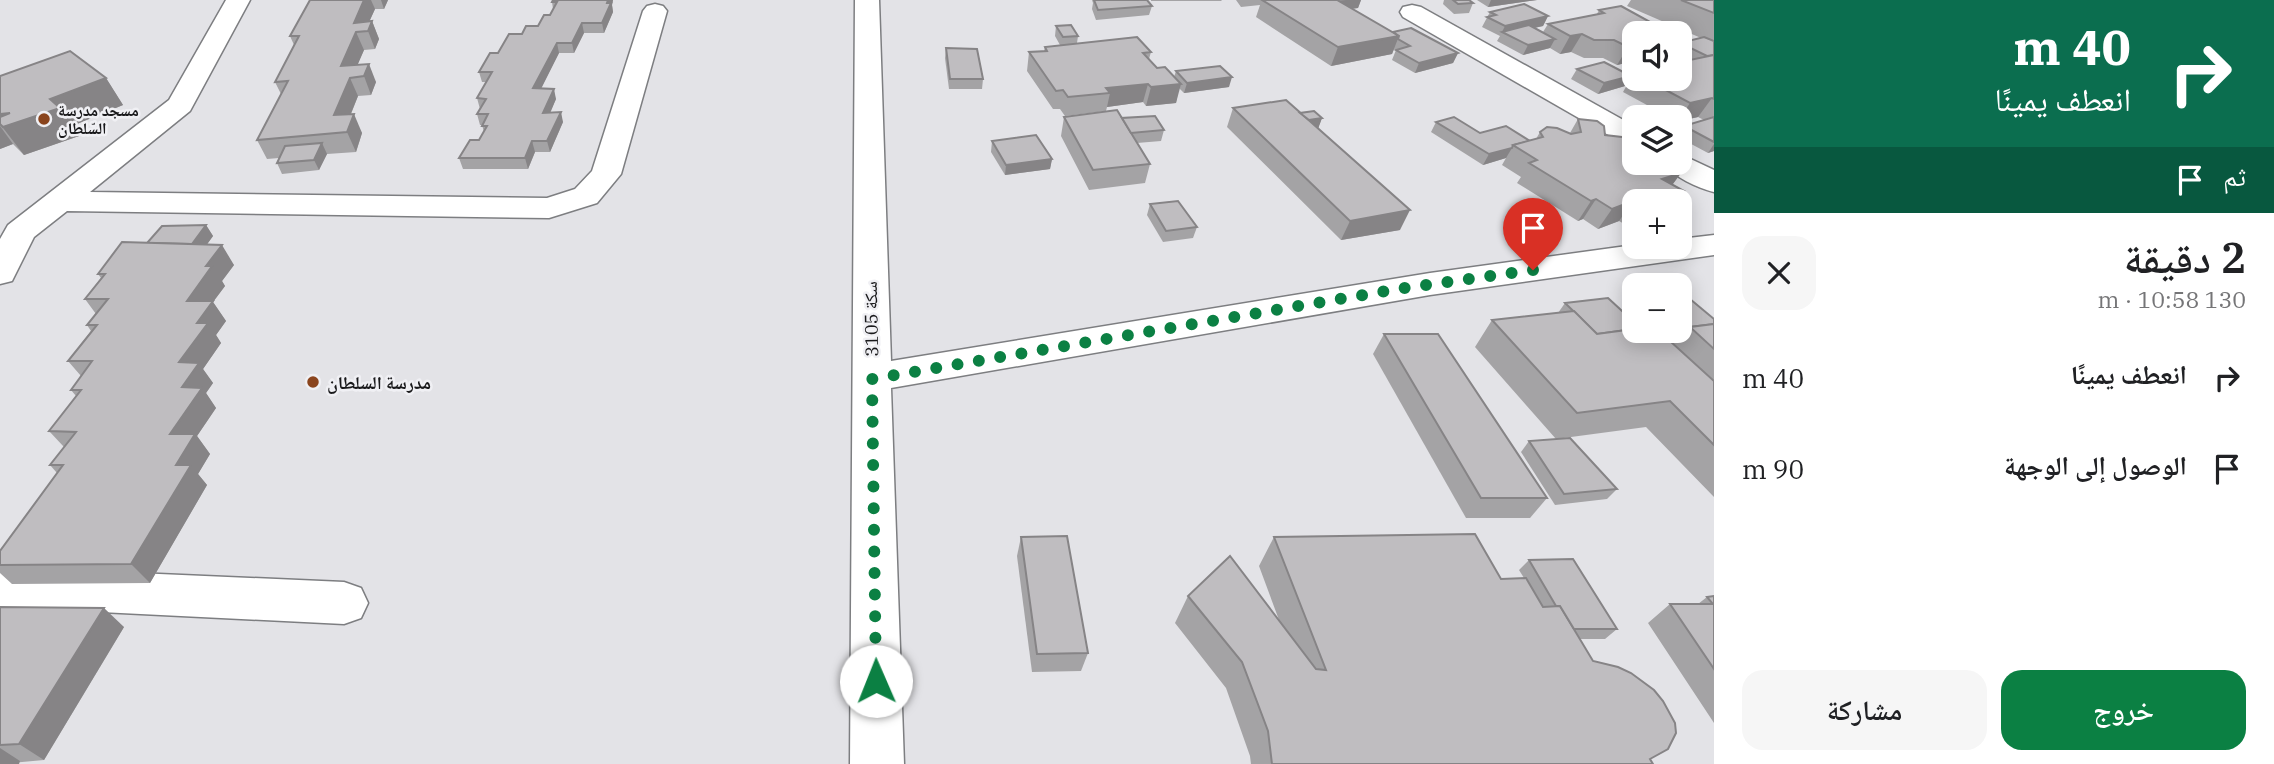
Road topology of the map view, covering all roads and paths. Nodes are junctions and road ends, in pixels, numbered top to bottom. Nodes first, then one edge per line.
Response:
1 (238, 0) edge
2 (867, 0) edge
3 (655, 11) dead end
4 (1412, 12) dead end
5 (1622, 131) edge
6 (1692, 170) edge
7 (1714, 183) edge
8 (59, 201) junction
9 (1714, 245) edge
10 (0, 273) edge
11 (872, 379) junction
12 (0, 587) edge
13 (344, 603) dead end
14 (877, 764) edge

1 - 8 street
2 - 11 street, سكة 3105
3 - 8 street
4 - 5 street
6 - 7 street
8 - 10 street
9 - 11 street
11 - 14 street, سكة 3105
12 - 13 street

